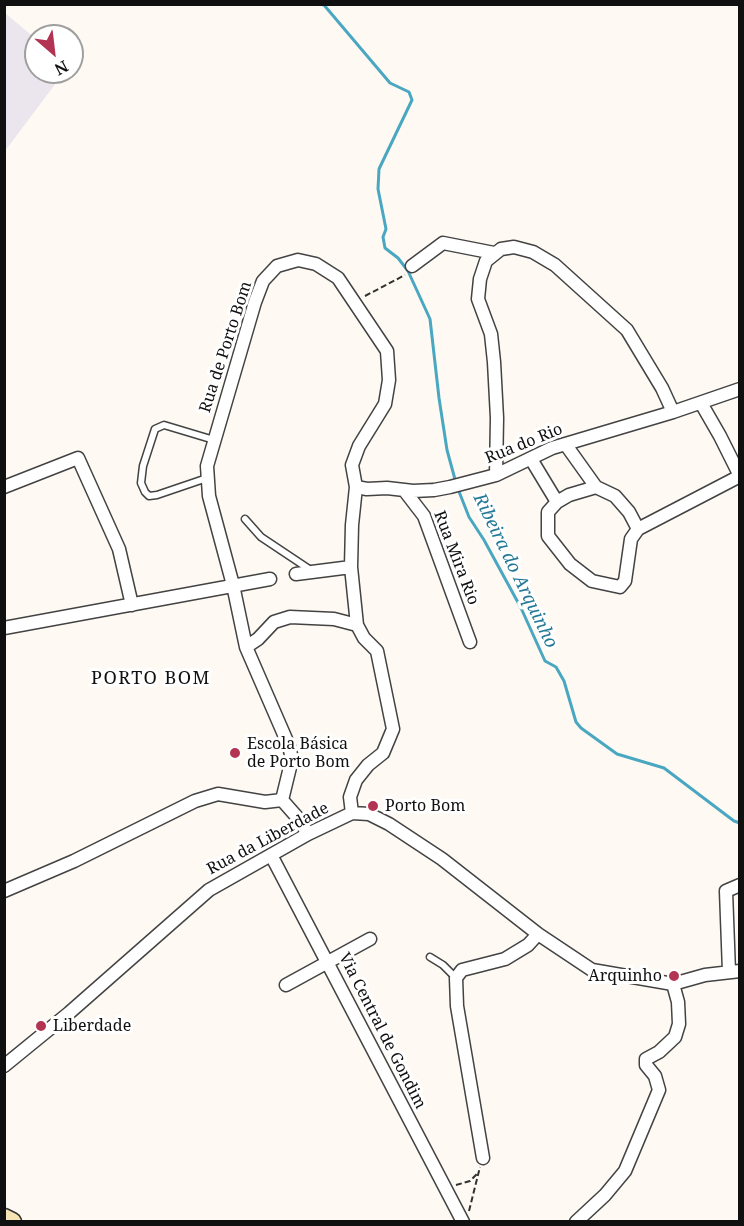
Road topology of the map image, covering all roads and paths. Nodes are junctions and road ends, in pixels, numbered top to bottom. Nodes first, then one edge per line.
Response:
1 (494, 253) junction
2 (408, 270) joint
3 (354, 302) junction
4 (740, 389) edge
5 (701, 404) junction
6 (673, 412) junction
7 (214, 440) junction
8 (566, 445) junction
9 (531, 459) junction
10 (495, 475) junction
11 (740, 476) edge
12 (207, 478) junction
13 (4, 487) edge
14 (356, 487) junction
15 (596, 487) junction
16 (404, 490) junction
17 (557, 502) junction
18 (245, 519) dead end
19 (638, 529) junction
20 (351, 567) junction
21 (313, 572) junction
22 (296, 574) dead end
23 (270, 579) dead end
24 (233, 585) junction
25 (132, 605) junction
26 (357, 625) junction
27 (4, 628) edge
28 (470, 642) dead end
29 (246, 647) junction
30 (282, 800) junction
31 (351, 813) junction
32 (308, 834) junction
33 (271, 855) junction
34 (740, 885) edge
35 (4, 891) edge
36 (538, 934) junction
37 (369, 939) dead end
38 (430, 957) dead end
39 (327, 962) junction
40 (734, 971) edge
41 (456, 978) junction
42 (673, 984) junction
43 (285, 985) dead end
44 (4, 1066) edge
45 (483, 1158) joint
46 (477, 1174) junction
47 (444, 1186) junction
48 (466, 1216) edge
49 (4, 1218) edge
50 (12, 1221) edge
51 (576, 1221) edge

1 - 2 street
1 - 6 street
1 - 10 street
2 - 3 path
3 - 7 street, Rua de Porto Bom
3 - 14 street, Rua de Porto Bom
4 - 5 street, Rua do Rio
5 - 6 street, Rua do Rio
5 - 11 street
6 - 8 street, Rua do Rio
7 - 12 street, Rua de Porto Bom
7 - 12 lane
8 - 9 street, Rua do Rio
8 - 15 street
9 - 10 street, Rua do Rio
9 - 17 street
10 - 16 street, Rua do Rio
11 - 19 street
12 - 24 street, Rua de Porto Bom
13 - 25 street
14 - 16 street, Rua do Rio
14 - 20 street, Rua de Porto Bom
15 - 17 street
15 - 19 street
16 - 28 street, Rua Mira Rio
17 - 19 street
18 - 21 lane
20 - 21 street
20 - 26 street, Rua de Porto Bom
21 - 22 street
23 - 24 street
24 - 25 street
24 - 29 street, Rua de Porto Bom
25 - 27 street
26 - 29 street
26 - 31 street
29 - 30 street, Rua de Porto Bom
30 - 32 street
30 - 35 street
31 - 32 street, Rua da Liberdade
31 - 36 street, Rua da Liberdade
32 - 33 street, Rua da Liberdade
33 - 39 street, Via Central de Gondim
33 - 44 street, Rua da Liberdade
34 - 40 street
36 - 41 street
36 - 42 street, Rua da Liberdade
37 - 39 street
38 - 41 lane
39 - 43 street
39 - 47 street, Via Central de Gondim
40 - 42 street, Rua da Liberdade
41 - 45 street
42 - 51 street
45 - 46 path
46 - 47 path
46 - 48 path
47 - 48 street, Via Central de Gondim
49 - 50 main road

